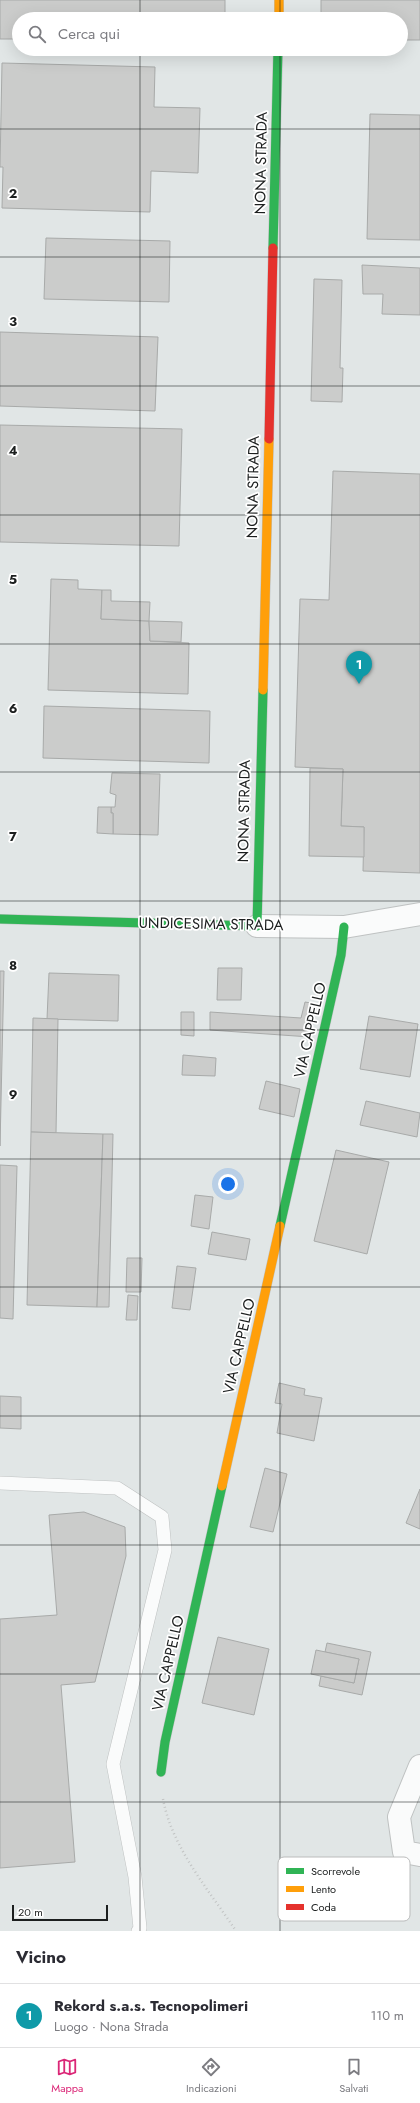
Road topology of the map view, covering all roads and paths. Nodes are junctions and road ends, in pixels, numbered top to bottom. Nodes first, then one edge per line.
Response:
1 (280, 0) edge
2 (279, 12) edge
3 (278, 56) edge
4 (420, 914) edge
5 (0, 919) edge
6 (257, 926) junction
7 (344, 927) junction
8 (0, 1483) edge
9 (420, 1766) edge
10 (161, 1772) joint
11 (420, 1855) edge
12 (138, 1931) edge
13 (236, 1931) edge

1 - 2 street
3 - 6 street, NONA STRADA
4 - 7 street, UNDICESIMA STRADA
5 - 6 street, UNDICESIMA STRADA
6 - 7 street, UNDICESIMA STRADA
7 - 10 street, VIA CAPPELLO
8 - 12 lane
9 - 11 street
10 - 13 path

